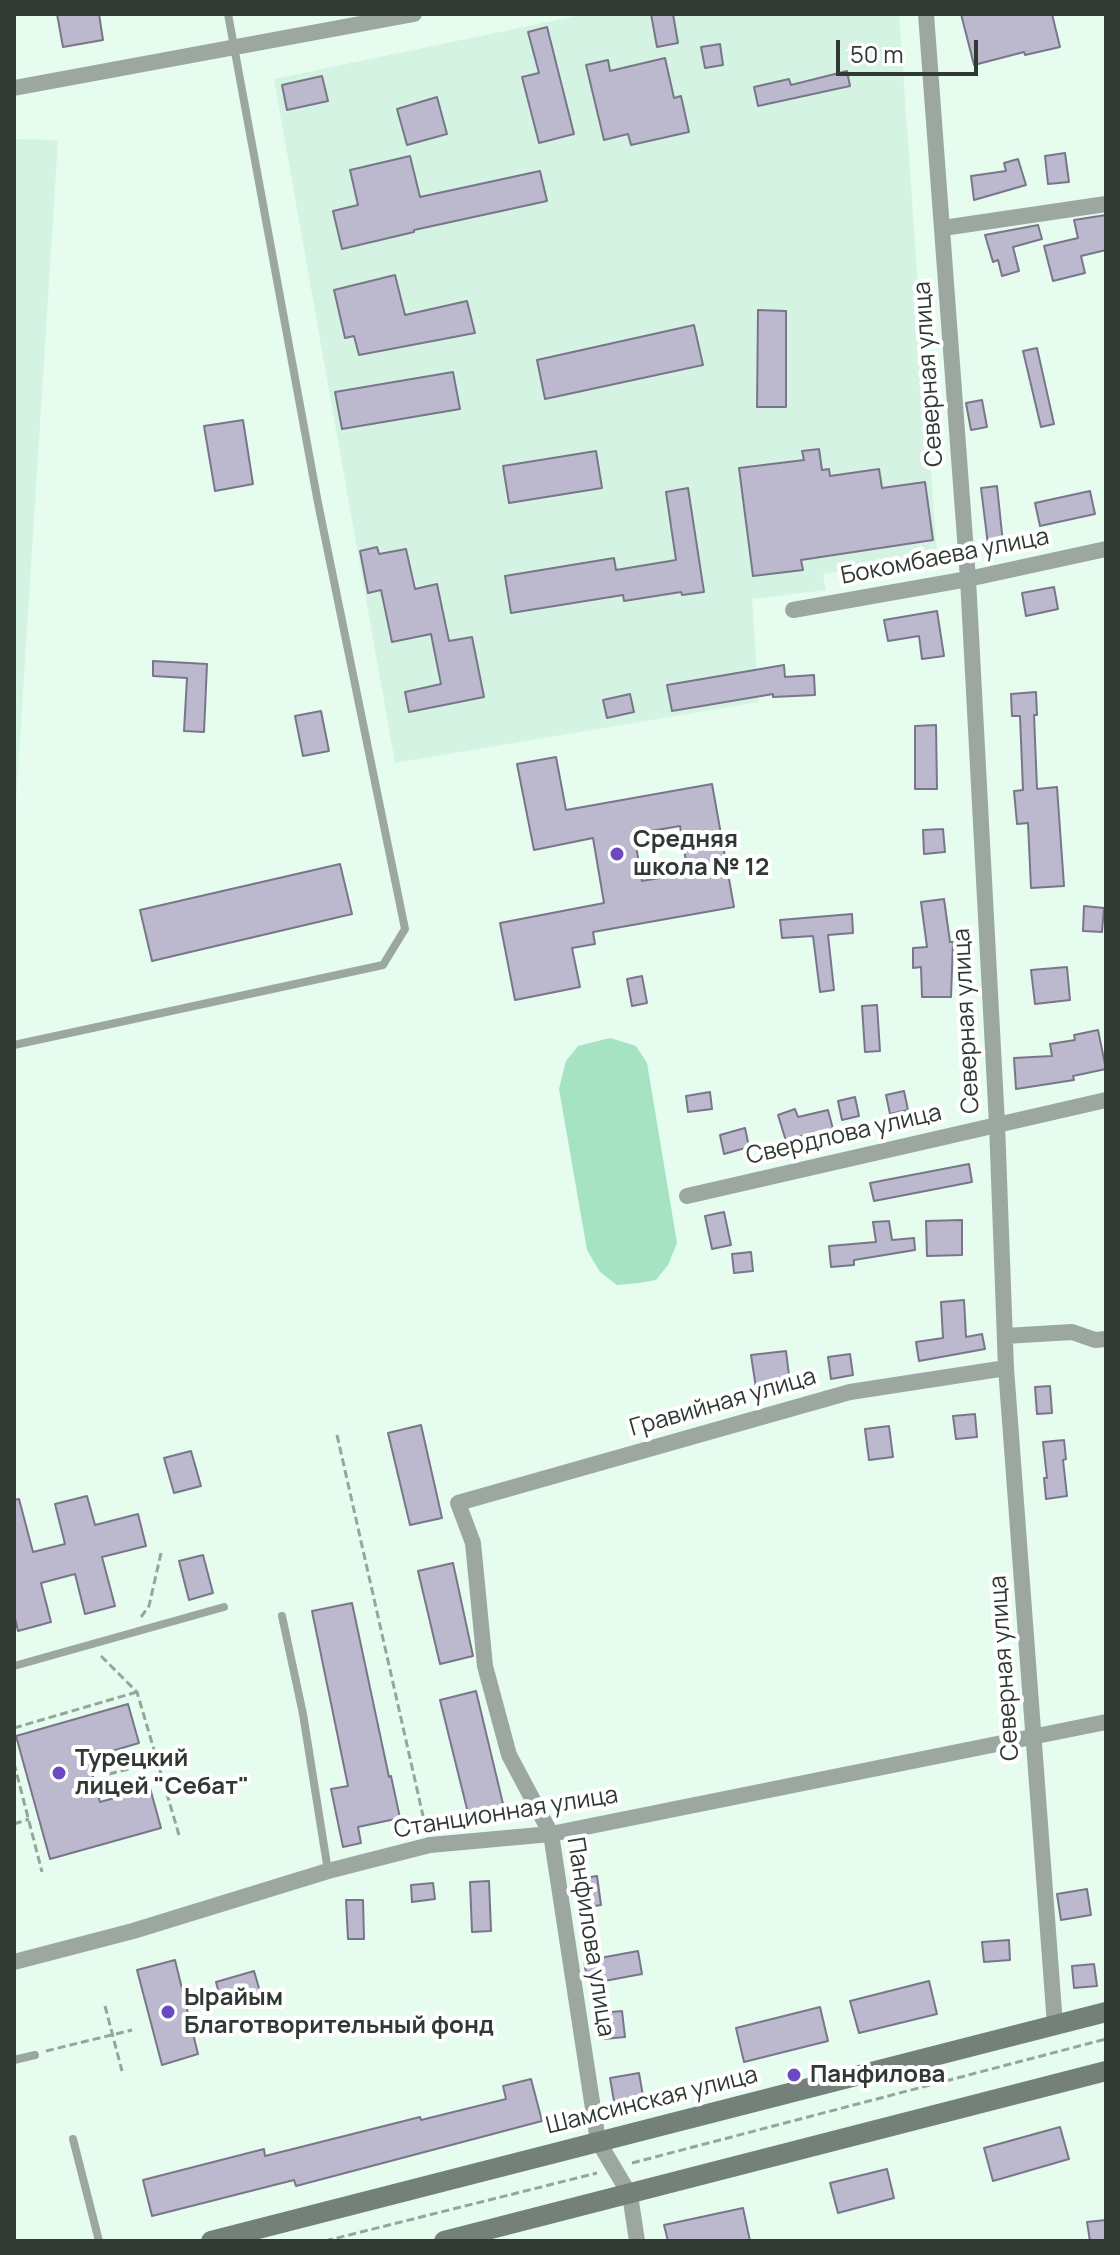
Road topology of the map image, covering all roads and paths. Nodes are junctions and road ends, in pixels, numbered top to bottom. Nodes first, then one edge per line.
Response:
1 (228, 14) edge
2 (414, 14) edge
3 (926, 14) edge
4 (234, 49) junction
5 (14, 88) edge
6 (1106, 204) edge
7 (943, 228) junction
8 (1106, 549) edge
9 (968, 579) junction
10 (793, 610) dead end
11 (14, 1045) edge
12 (1106, 1100) edge
13 (997, 1124) junction
14 (687, 1196) dead end
15 (1005, 1336) junction
16 (1106, 1339) edge
17 (1006, 1368) junction
18 (337, 1435) dead end
19 (458, 1503) joint
20 (161, 1553) dead end
21 (224, 1607) dead end
22 (282, 1616) dead end
23 (128, 1634) junction
24 (89, 1645) junction
25 (14, 1666) edge
26 (137, 1692) junction
27 (1106, 1722) edge
28 (14, 1728) edge
29 (1034, 1736) junction
30 (156, 1761) junction
31 (14, 1763) edge
32 (109, 1774) dead end
33 (29, 1819) junction
34 (14, 1824) edge
35 (551, 1834) junction
36 (179, 1835) dead end
37 (430, 1845) junction
38 (328, 1871) junction
39 (42, 1872) dead end
40 (14, 1962) edge
41 (105, 2006) dead end
42 (1106, 2012) edge
43 (1055, 2025) junction
44 (132, 2030) dead end
45 (113, 2034) junction
46 (1106, 2039) edge
47 (35, 2055) joint
48 (14, 2060) edge
49 (122, 2071) dead end
50 (1106, 2071) edge
51 (73, 2139) dead end
52 (598, 2141) junction
53 (614, 2168) junction
54 (630, 2195) junction
55 (99, 2241) edge
56 (211, 2241) edge
57 (325, 2241) edge
58 (444, 2241) edge
59 (637, 2241) edge

1 - 4 lane
2 - 4 street
3 - 7 street, Северная улица
4 - 5 street
4 - 11 lane
6 - 7 street
7 - 9 street, Северная улица
8 - 9 street, Бокомбаева улица
9 - 10 street, Бокомбаева улица
9 - 13 street, Северная улица
12 - 13 street, Свердлова улица
13 - 14 street, Свердлова улица
13 - 15 street, Северная улица
15 - 16 street
15 - 17 street, Северная улица
17 - 19 street, Гравийная улица
17 - 29 street, Северная улица
18 - 37 path
19 - 35 street, Панфилова улица
20 - 23 path
21 - 23 lane
22 - 38 lane
23 - 24 lane
24 - 25 lane
24 - 26 path
26 - 28 path
26 - 30 path
27 - 29 street, Станционная улица
29 - 35 street, Станционная улица
29 - 43 street, Северная улица
30 - 32 path
30 - 36 path
31 - 33 path
33 - 34 path
33 - 39 path
35 - 37 street, Станционная улица
35 - 52 street, Панфилова улица
37 - 38 street, Станционная улица
38 - 40 street, Станционная улица
41 - 45 path
42 - 43 main road, Шамсинская улица
43 - 52 main road, Шамсинская улица
44 - 45 path
45 - 47 path
45 - 49 path
46 - 53 path
47 - 48 lane
50 - 54 main road
51 - 55 lane
52 - 53 street, Панфилова улица
52 - 56 main road, Шамсинская улица
53 - 54 street, Панфилова улица
53 - 57 path
54 - 58 main road
54 - 59 street, Панфилова улица

